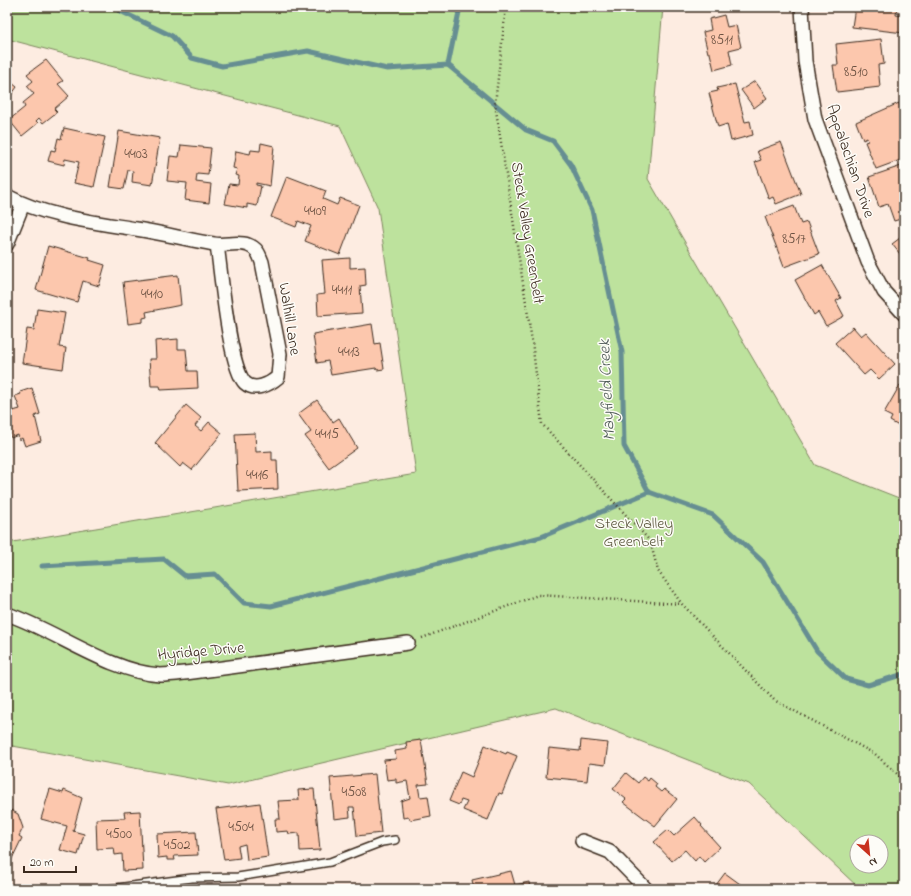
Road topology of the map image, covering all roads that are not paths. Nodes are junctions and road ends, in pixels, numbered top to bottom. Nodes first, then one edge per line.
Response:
1 (802, 7) edge
2 (7, 196) edge
3 (23, 204) junction
4 (7, 244) edge
5 (217, 245) junction
6 (904, 314) edge
7 (7, 614) edge
8 (408, 643) road end
9 (395, 840) dead end
10 (582, 840) dead end
11 (109, 889) edge
12 (646, 889) edge

1 - 6 street, Appalachian Drive
2 - 3 street, Walhill Lane
3 - 4 street
3 - 5 street, Walhill Lane
5 - 5 street, Walhill Lane
7 - 8 street, Hyridge Drive
9 - 11 lane
10 - 12 street

